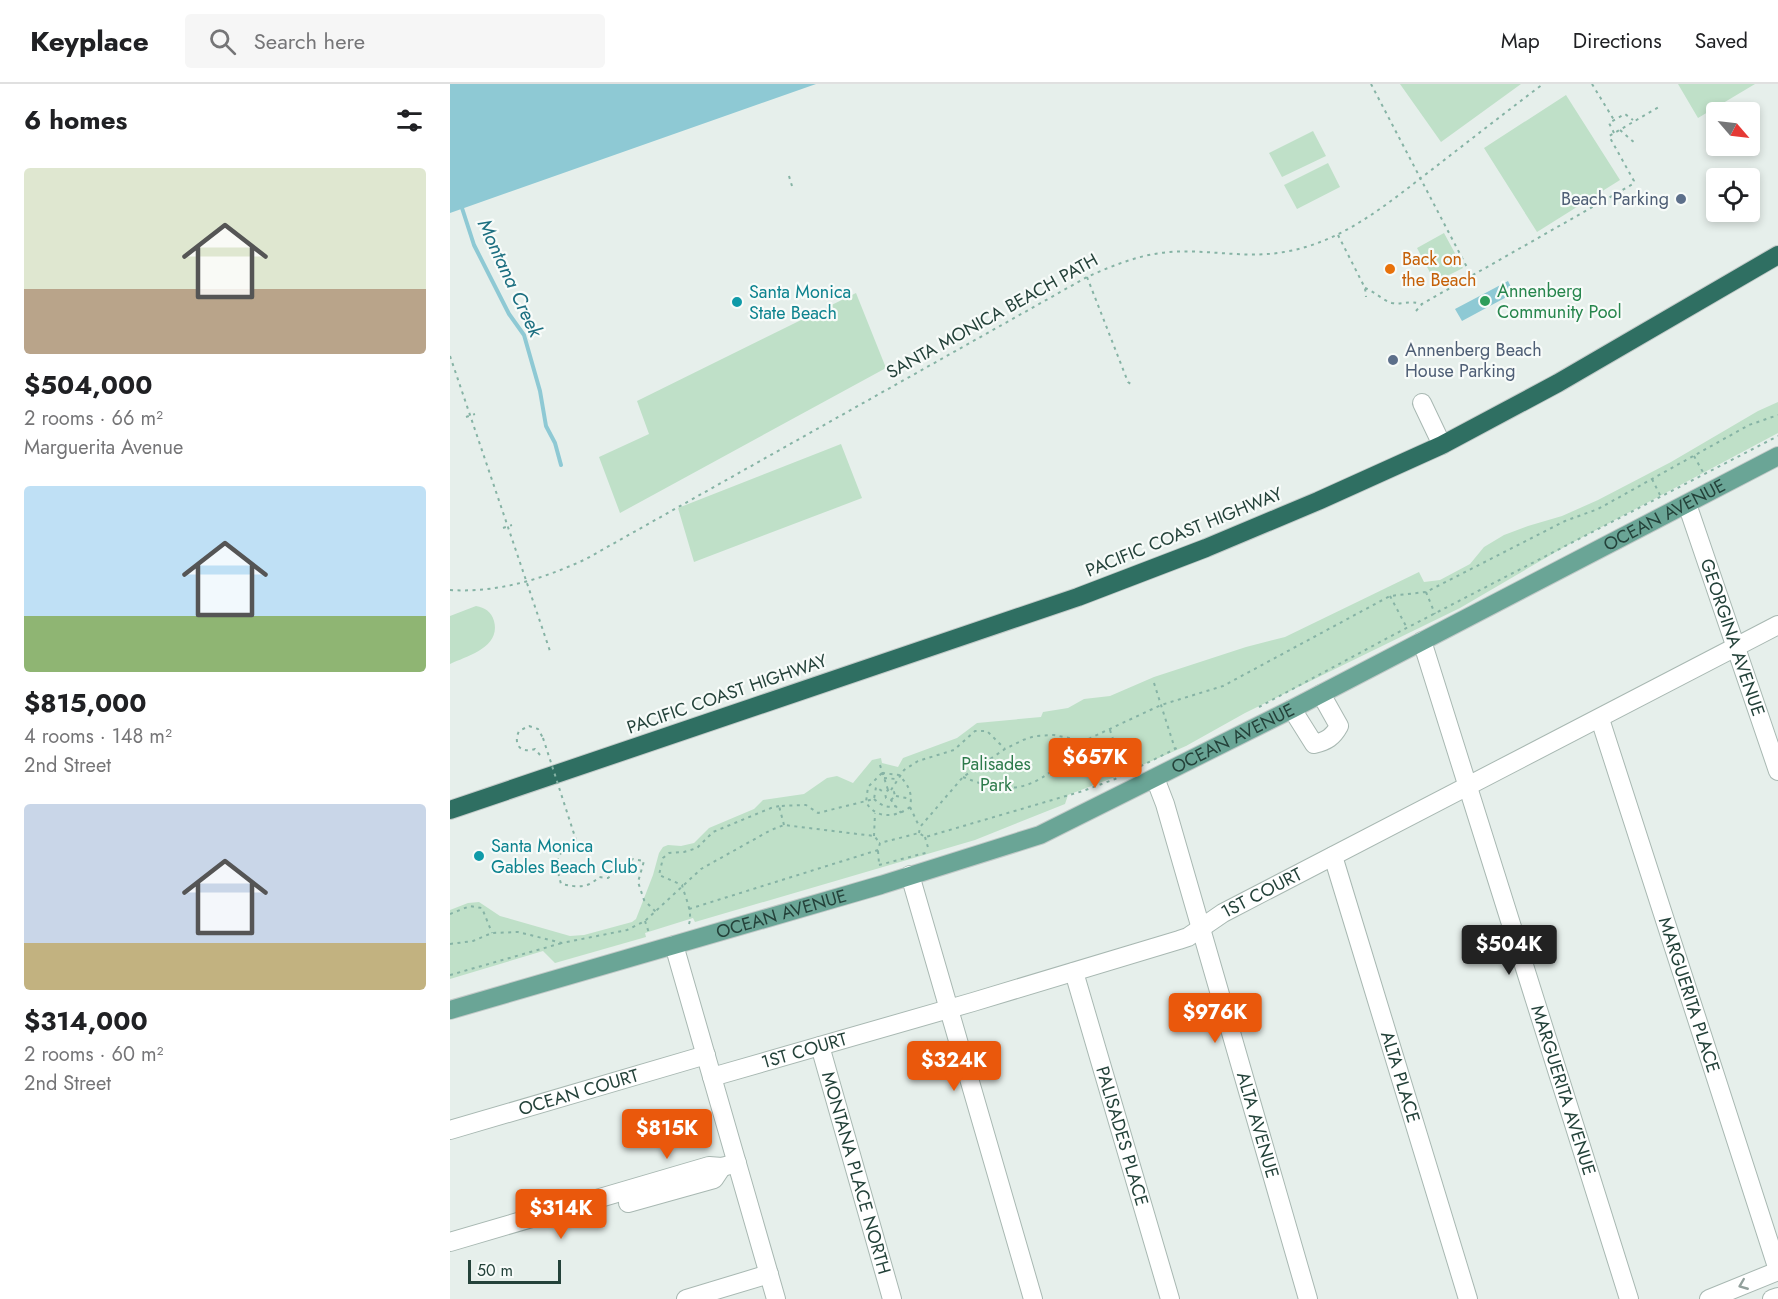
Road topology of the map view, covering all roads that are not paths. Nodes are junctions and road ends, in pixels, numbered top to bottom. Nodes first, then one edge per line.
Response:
1 (1778, 255) edge
2 (1422, 403) dead end
3 (1442, 445) junction
4 (1778, 456) edge
5 (1778, 467) edge
6 (1749, 472) junction
7 (1687, 504) junction
8 (1778, 625) edge
9 (1422, 641) junction
10 (1737, 648) junction
11 (1321, 694) junction
12 (1292, 709) junction
13 (1600, 719) junction
14 (1778, 771) edge
15 (1155, 778) junction
16 (1468, 786) junction
17 (450, 810) edge
18 (1333, 856) junction
19 (910, 875) junction
20 (1200, 928) junction
21 (674, 945) junction
22 (1074, 972) junction
23 (948, 1009) junction
24 (450, 1010) edge
25 (820, 1046) junction
26 (706, 1055) junction
27 (712, 1077) junction
28 (450, 1130) edge
29 (729, 1165) junction
30 (489, 1236) junction
31 (450, 1242) edge
32 (450, 1253) edge
33 (1778, 1270) edge
34 (769, 1274) junction
35 (1778, 1297) edge
36 (686, 1299) edge
37 (776, 1299) edge
38 (892, 1299) edge
39 (1033, 1299) edge
40 (1170, 1299) edge
41 (1308, 1299) edge
42 (1468, 1299) edge
43 (1629, 1299) edge
44 (1709, 1299) edge
45 (1772, 1299) edge

1 - 3 highway, PACIFIC COAST HIGHWAY
2 - 3 street
3 - 17 highway, PACIFIC COAST HIGHWAY
4 - 6 main road, OCEAN AVENUE
5 - 6 main road
6 - 7 main road, OCEAN AVENUE
7 - 9 main road, OCEAN AVENUE
7 - 10 street, GEORGINA AVENUE
8 - 10 street, 1ST COURT
9 - 11 main road, OCEAN AVENUE
9 - 16 street, MARGUERITA AVENUE
10 - 13 street, 1ST COURT
10 - 14 street, GEORGINA AVENUE
11 - 12 main road, OCEAN AVENUE
11 - 12 street
12 - 15 main road, OCEAN AVENUE
13 - 16 street, 1ST COURT
13 - 33 street, MARGUERITA PLACE
15 - 19 main road, OCEAN AVENUE
15 - 20 street, ALTA AVENUE
16 - 18 street, 1ST COURT
16 - 43 street, MARGUERITA AVENUE
18 - 20 street, 1ST COURT
18 - 42 street, ALTA PLACE
19 - 21 main road, OCEAN AVENUE
19 - 23 street
20 - 22 street, 1ST COURT
20 - 41 street, ALTA AVENUE
21 - 24 main road, OCEAN AVENUE
21 - 26 street
22 - 23 street, 1ST COURT
22 - 40 street, PALISADES PLACE
23 - 25 street, 1ST COURT
23 - 39 street
25 - 27 street, 1ST COURT
25 - 38 street, MONTANA PLACE NORTH
26 - 27 street
26 - 28 street, OCEAN COURT
27 - 29 street
29 - 30 street
29 - 34 street
30 - 31 street
30 - 32 street
33 -> 44 street
34 - 36 street
34 - 37 street
35 - 45 street

